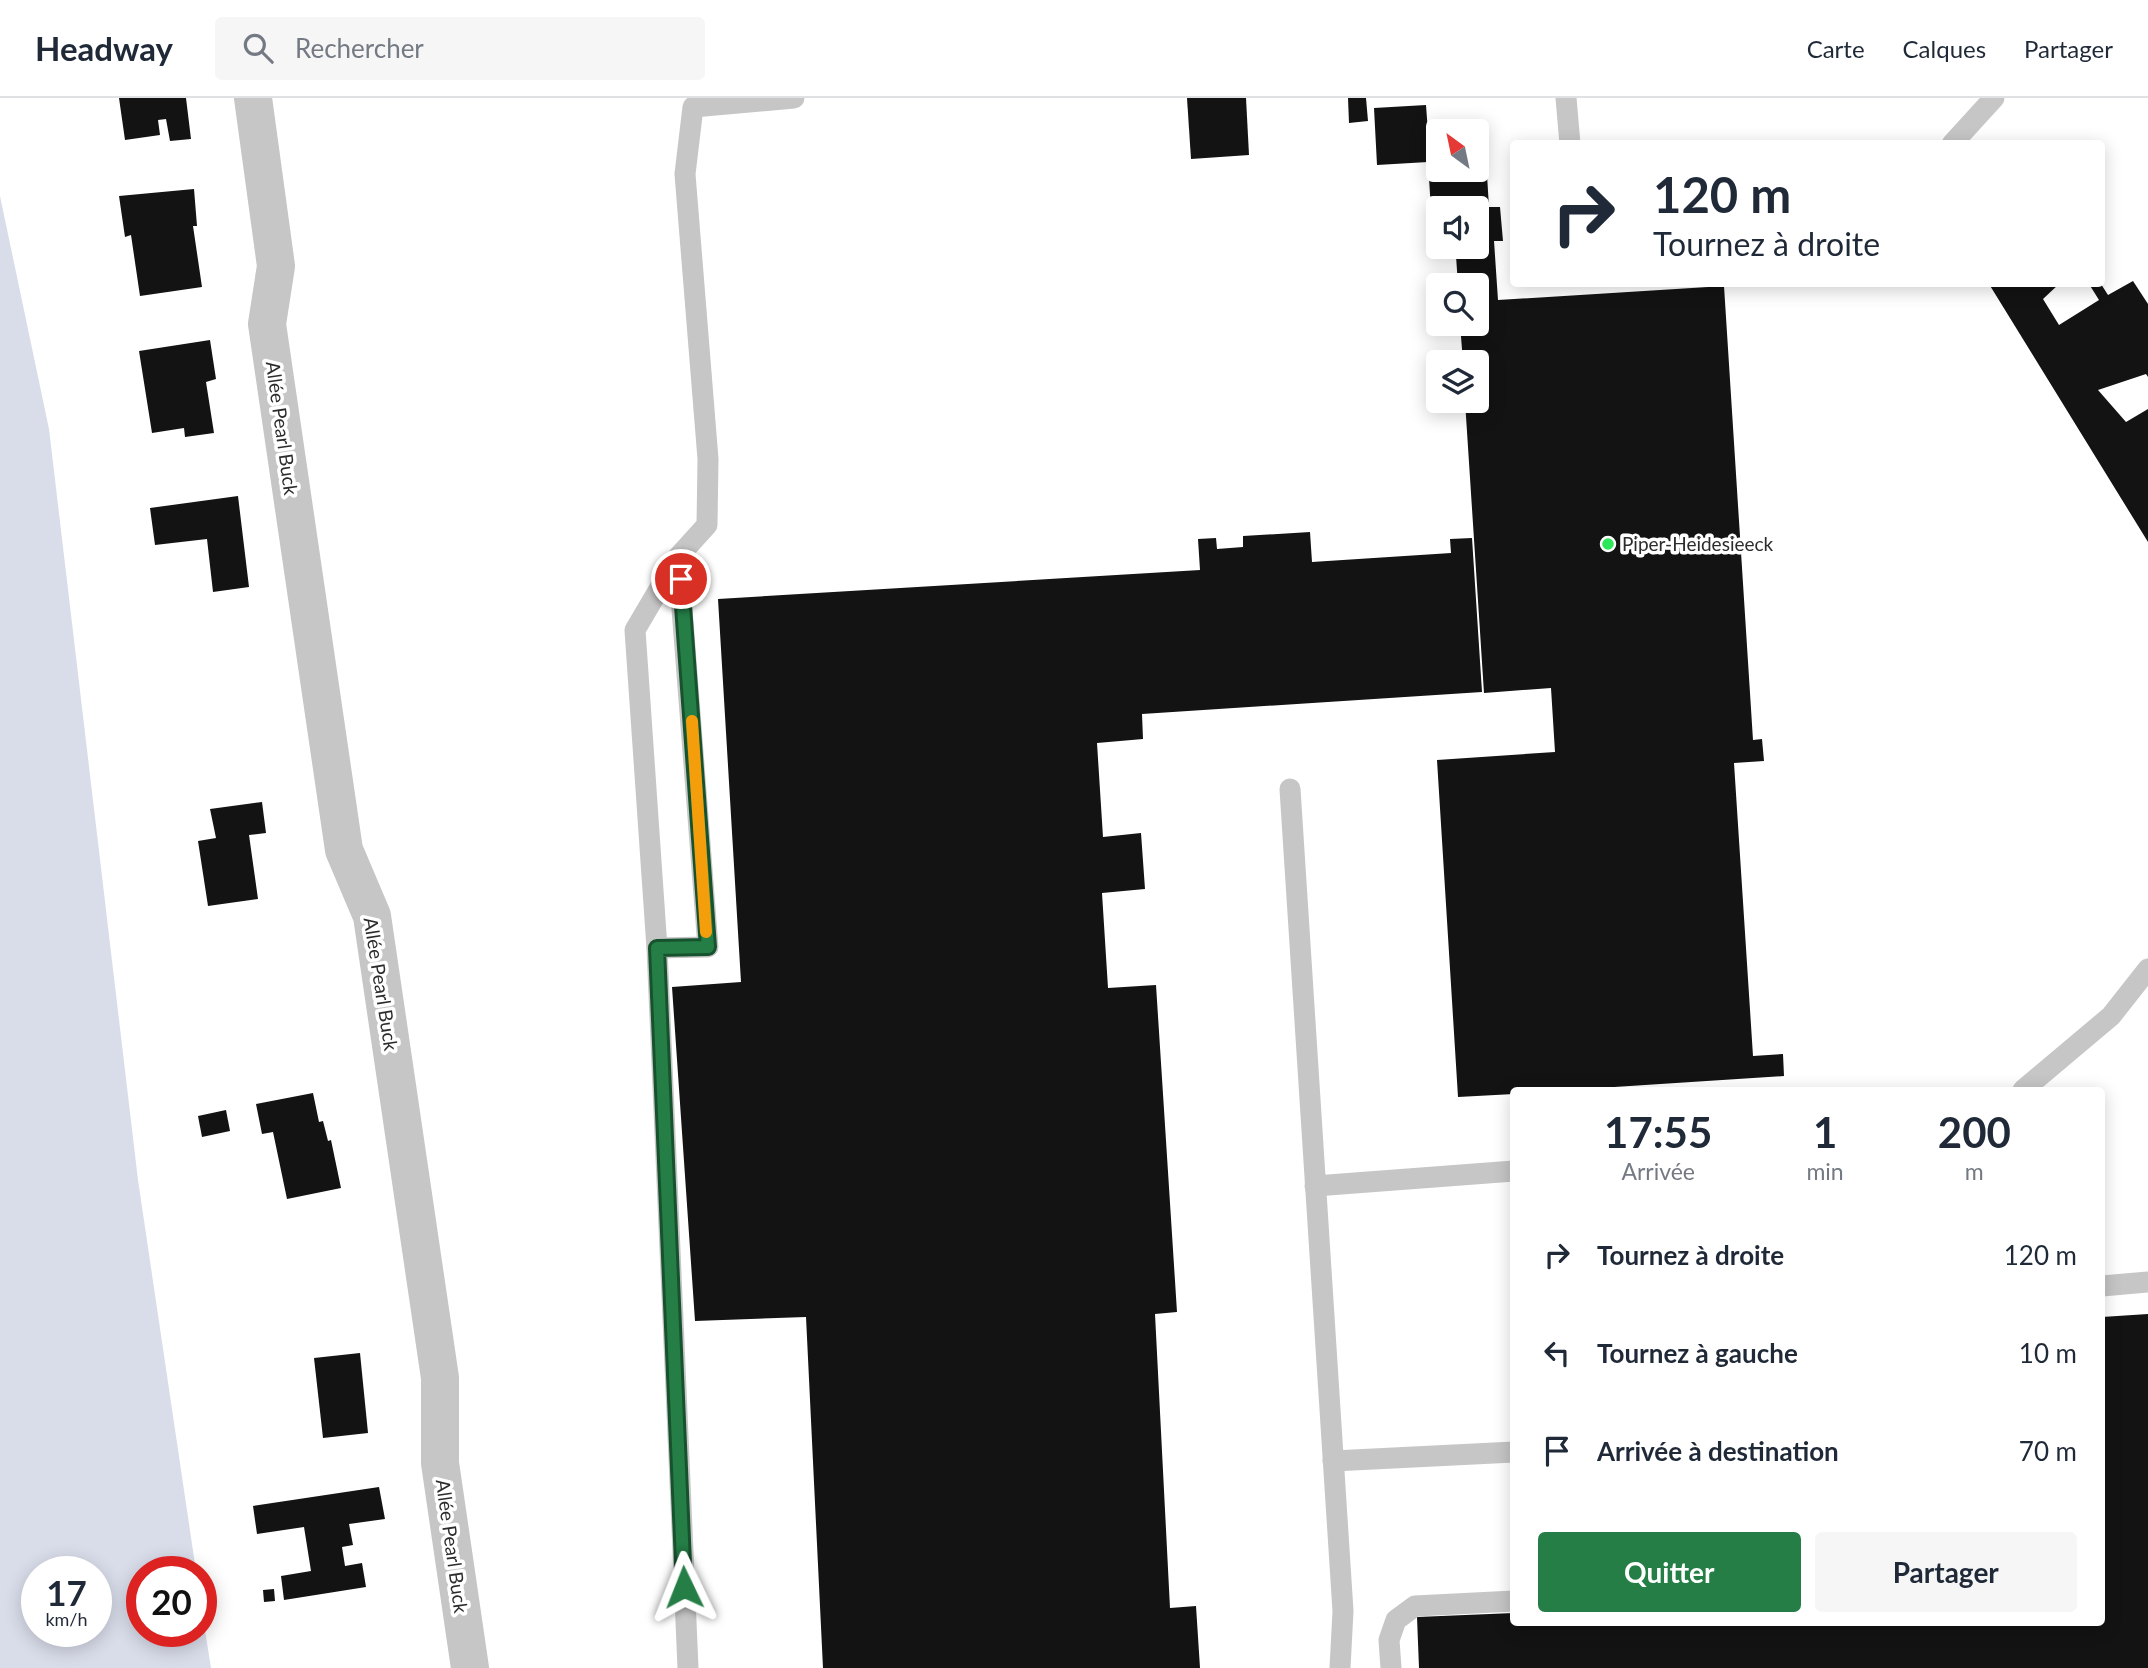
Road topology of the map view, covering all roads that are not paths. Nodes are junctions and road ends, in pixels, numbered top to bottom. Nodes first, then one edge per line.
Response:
1 (253, 98) edge
2 (794, 98) edge
3 (1566, 98) edge
4 (1994, 98) edge
5 (688, 103) edge
6 (1570, 140) edge
7 (1956, 140) edge
8 (678, 557) junction
9 (1290, 789) dead end
10 (657, 948) junction
11 (2148, 969) edge
12 (2027, 1087) edge
13 (1510, 1171) edge
14 (1315, 1186) junction
15 (2148, 1282) edge
16 (2105, 1286) edge
17 (1510, 1452) edge
18 (1333, 1461) junction
19 (1510, 1601) edge
20 (470, 1668) edge
21 (688, 1668) edge
22 (1340, 1668) edge
23 (1391, 1668) edge

1 - 20 street, Allée Pearl Buck
2 - 5 lane
3 - 6 lane
4 - 7 lane
5 - 8 lane
8 - 10 lane
8 - 10 lane
9 - 14 lane
10 - 21 lane
11 - 12 lane
13 - 14 lane
14 - 18 lane
15 - 16 lane
17 - 18 lane
18 - 22 lane
19 - 23 lane

